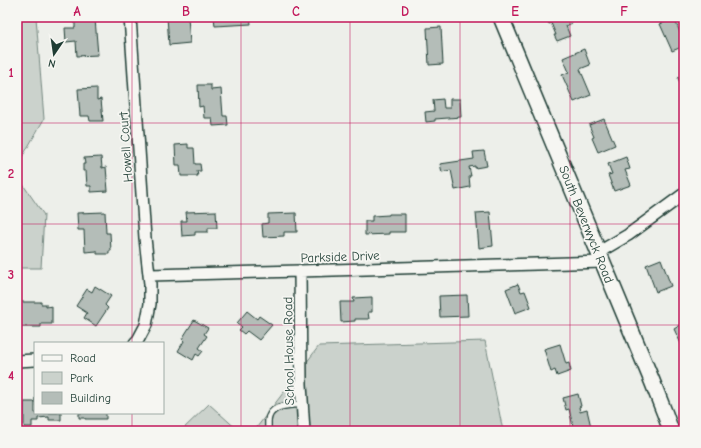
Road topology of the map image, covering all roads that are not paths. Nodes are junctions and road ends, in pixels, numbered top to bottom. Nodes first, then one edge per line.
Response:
1 (130, 17) edge
2 (501, 17) edge
3 (684, 194) edge
4 (601, 257) junction
5 (300, 271) junction
6 (150, 274) junction
7 (136, 342) edge
8 (34, 360) edge
9 (17, 361) edge
10 (302, 404) junction
11 (268, 431) edge
12 (304, 431) edge
13 (671, 431) edge

1 - 6 street, Howell Court
2 - 4 main road, South Beverwyck Road
3 - 4 street
4 - 5 street, Parkside Drive
4 - 13 main road, South Beverwyck Road
5 - 6 street, Parkside Drive
5 - 10 street, School House Road
6 - 7 street
8 - 9 street
10 - 11 lane
10 - 12 street, School House Road

